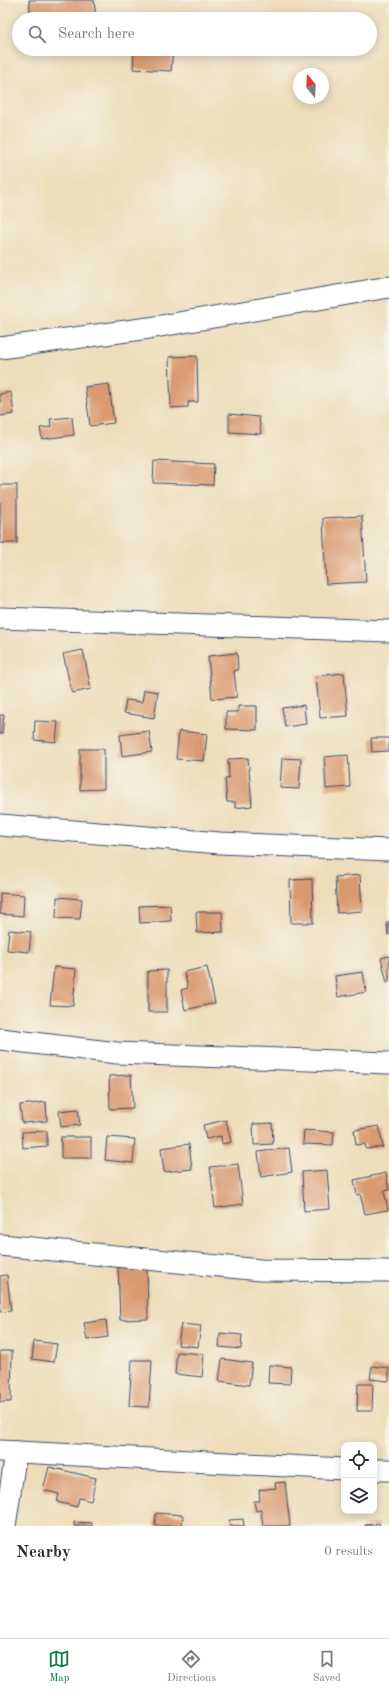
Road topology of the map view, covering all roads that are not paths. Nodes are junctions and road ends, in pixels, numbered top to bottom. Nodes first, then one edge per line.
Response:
1 (389, 287) edge
2 (0, 348) edge
3 (0, 618) edge
4 (389, 631) edge
5 (0, 825) edge
6 (389, 850) edge
7 (0, 1039) edge
8 (389, 1063) edge
9 (0, 1245) edge
10 (389, 1271) edge
11 (8, 1452) edge
12 (341, 1469) edge
13 (377, 1470) edge
14 (389, 1470) edge
15 (5, 1526) edge

1 - 2 street
3 - 4 street
5 - 6 street
7 - 8 street
9 - 10 street
11 - 12 street
11 - 15 street
13 - 14 street

